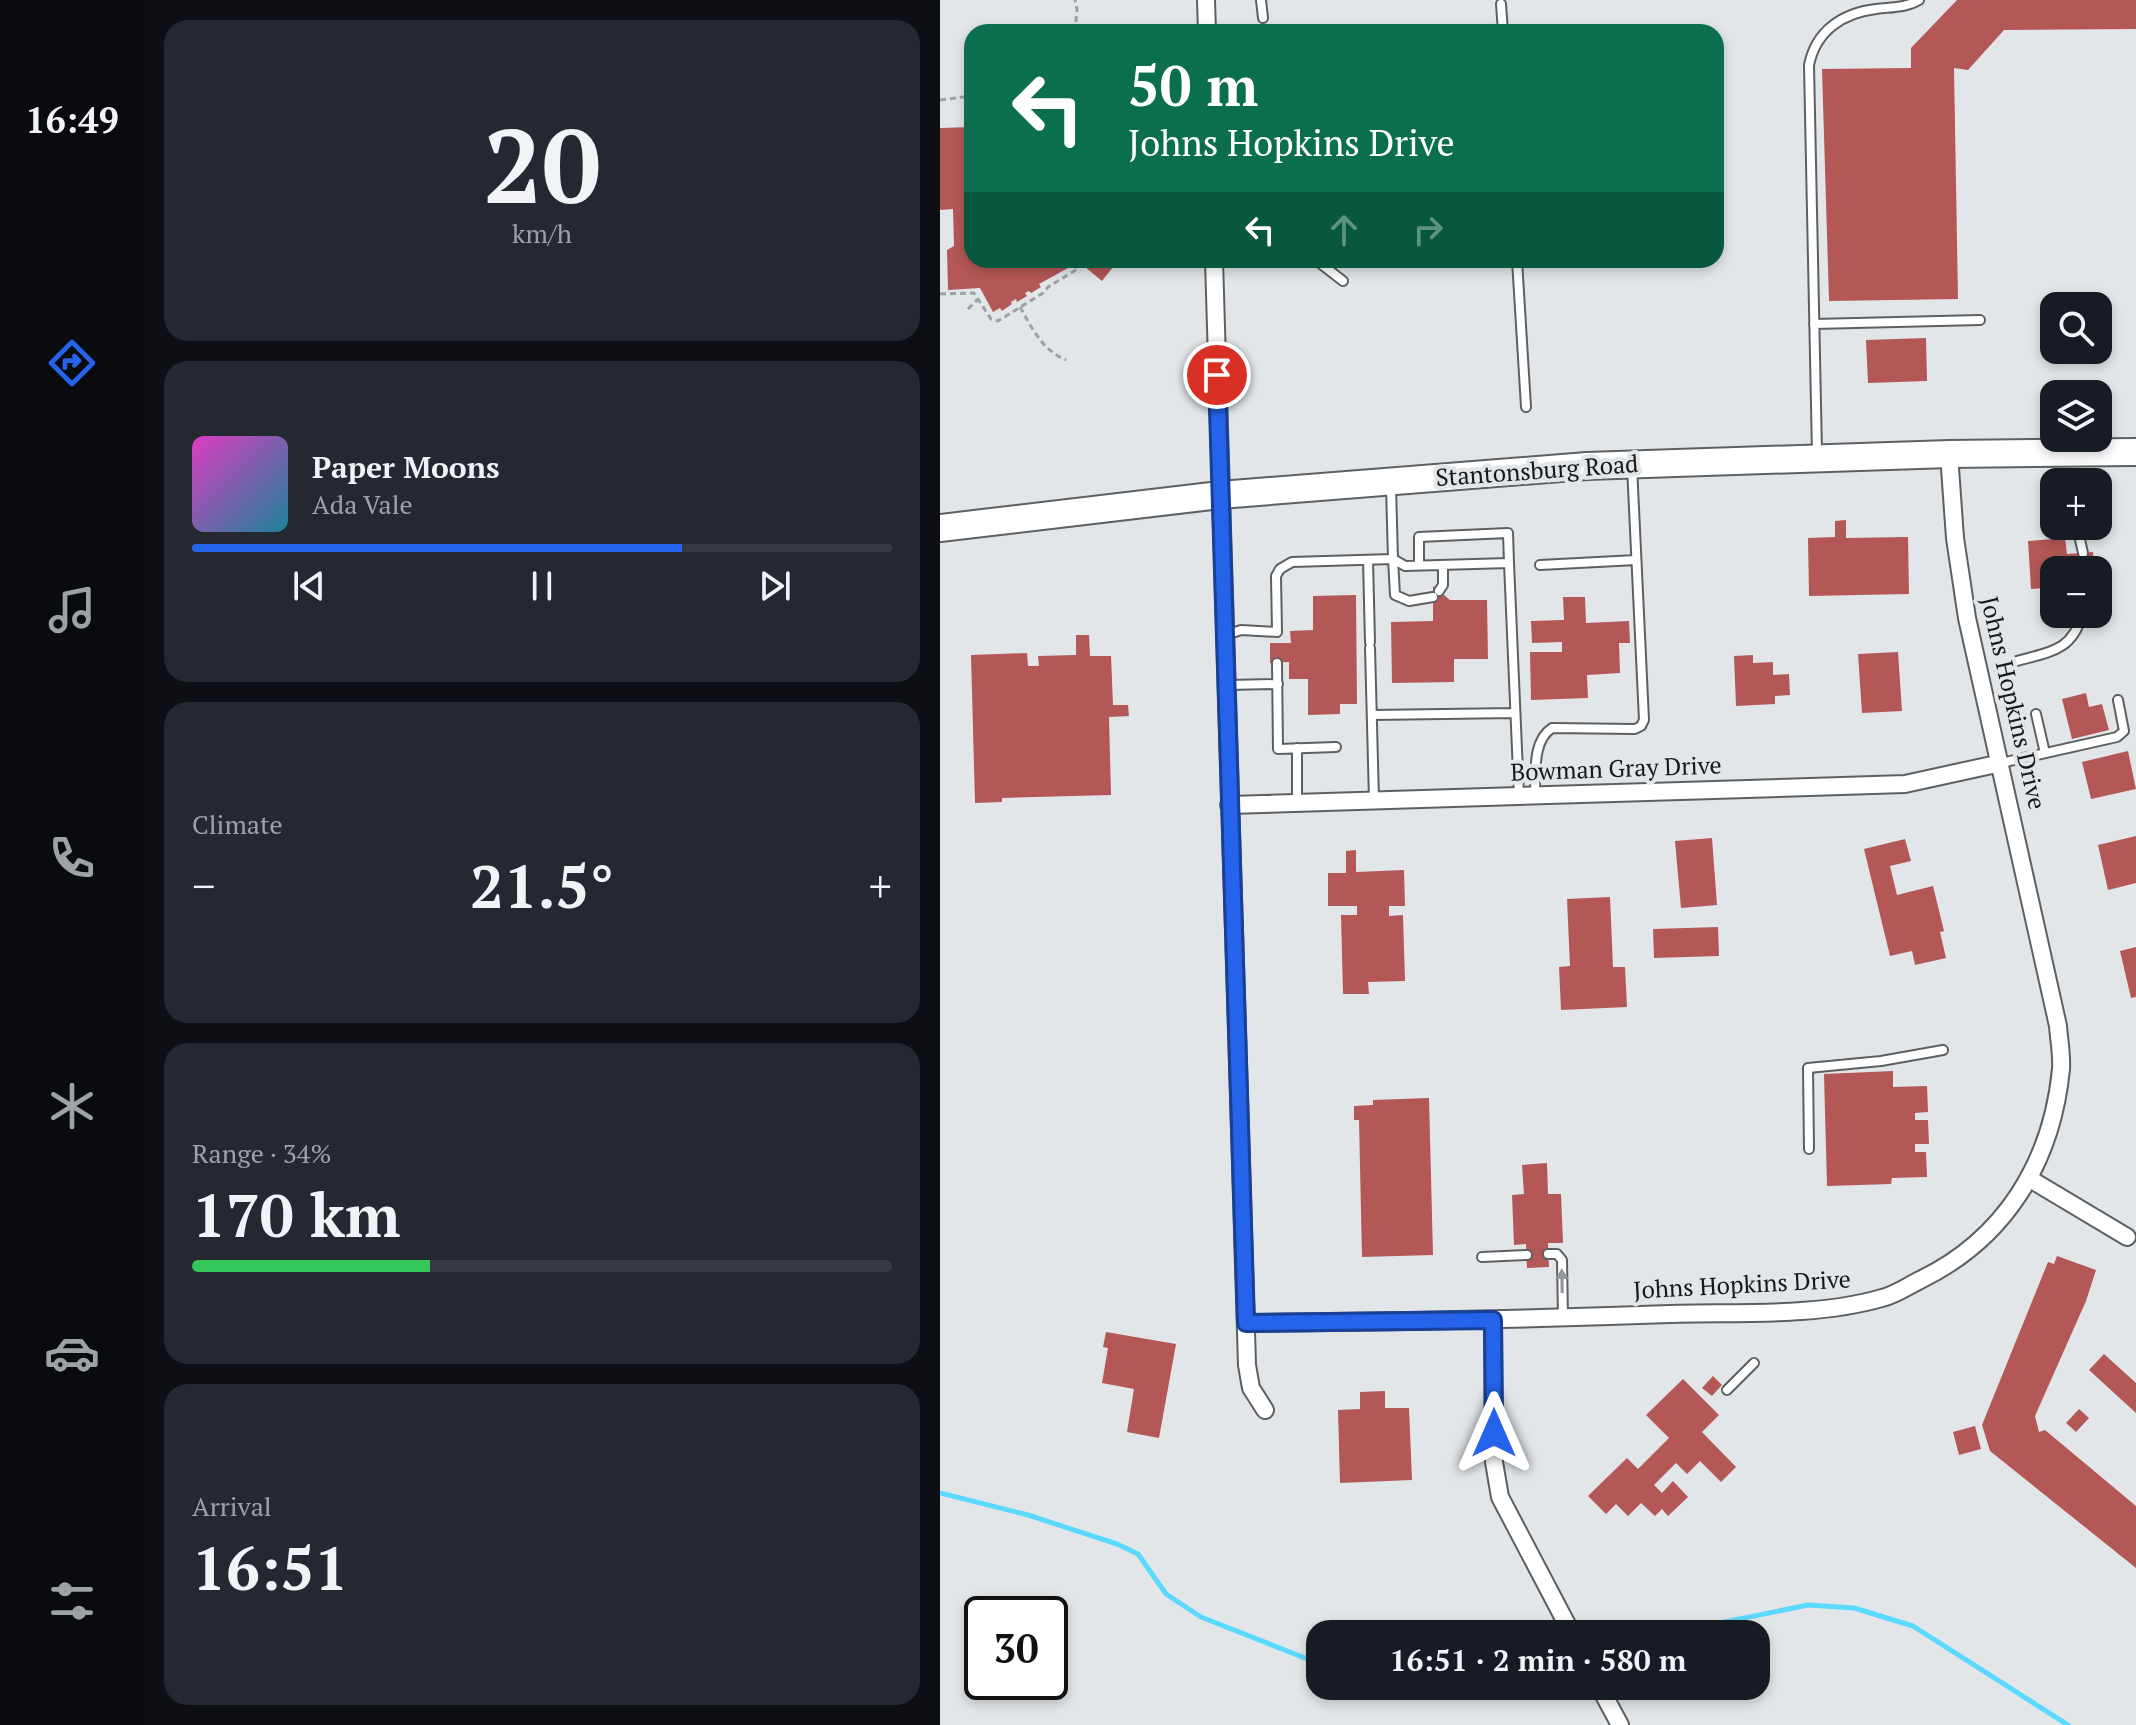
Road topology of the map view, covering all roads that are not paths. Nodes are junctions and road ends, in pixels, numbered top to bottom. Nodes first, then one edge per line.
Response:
1 (1206, 0) edge
2 (1261, 0) edge
3 (1919, 0) edge
4 (1501, 4) dead end
5 (1263, 18) dead end
6 (1207, 24) edge
7 (1502, 24) edge
8 (1214, 268) edge
9 (1326, 268) edge
10 (1517, 268) edge
11 (1343, 281) dead end
12 (1980, 320) dead end
13 (1814, 324) junction
14 (1526, 407) dead end
15 (2136, 452) edge
16 (1949, 454) junction
17 (1817, 458) junction
18 (1632, 464) junction
19 (1390, 482) junction
20 (1220, 495) junction
21 (940, 528) edge
22 (2080, 540) edge
23 (2083, 553) dead end
24 (1393, 559) junction
25 (1368, 560) junction
26 (1636, 560) junction
27 (1509, 563) junction
28 (1419, 565) junction
29 (1443, 565) junction
30 (1540, 565) dead end
31 (2079, 628) edge
32 (1277, 632) junction
33 (1225, 635) junction
34 (1276, 643) dead end
35 (2017, 661) dead end
36 (1277, 663) dead end
37 (1278, 684) junction
38 (1226, 685) junction
39 (2118, 700) dead end
40 (1515, 713) junction
41 (2036, 714) dead end
42 (1372, 715) junction
43 (1336, 747) dead end
44 (1297, 748) junction
45 (2045, 753) junction
46 (2001, 763) junction
47 (1527, 796) junction
48 (1374, 800) junction
49 (1297, 802) junction
50 (1229, 805) junction
51 (1943, 1050) dead end
52 (1809, 1149) dead end
53 (2030, 1179) junction
54 (2127, 1237) dead end
55 (1548, 1254) dead end
56 (1527, 1255) dead end
57 (1482, 1257) dead end
58 (1563, 1318) junction
59 (1493, 1320) junction
60 (1246, 1323) junction
61 (1754, 1363) dead end
62 (1727, 1390) dead end
63 (1265, 1410) dead end
64 (1565, 1620) edge
65 (1607, 1700) edge
66 (1620, 1725) edge

1 - 6 street
2 - 5 lane
3 - 13 lane
4 - 7 lane
8 - 20 street
9 - 11 lane
10 - 14 lane
12 - 13 lane
13 - 17 lane
15 - 16 main road, Stantonsburg Road
16 - 17 main road, Stantonsburg Road
16 - 46 street, Johns Hopkins Drive
17 - 18 main road, Stantonsburg Road
18 - 19 main road, Stantonsburg Road
18 - 26 lane
19 - 20 main road, Stantonsburg Road
19 - 24 lane
20 - 21 main road, Stantonsburg Road
20 - 33 street
22 - 23 lane
24 - 25 lane
24 - 28 lane
24 - 29 lane
25 - 32 lane
25 - 42 lane
26 - 30 lane
26 - 47 lane
27 - 28 lane
27 - 29 lane
27 - 40 lane
28 - 29 lane
31 - 35 lane
32 - 33 lane
32 - 34 lane
33 - 38 street
36 - 37 lane
37 - 38 lane
37 - 44 lane
38 - 50 street
39 - 45 lane
40 - 42 lane
40 - 47 lane
41 - 45 lane
42 - 48 lane
43 - 44 lane
44 - 49 lane
45 - 46 lane
46 - 47 street, Bowman Gray Drive
46 - 53 street, Johns Hopkins Drive
47 - 48 street, Bowman Gray Drive
48 - 49 street, Bowman Gray Drive
49 - 50 street, Bowman Gray Drive
50 - 60 street
51 - 52 lane
53 - 54 street
53 - 58 street, Johns Hopkins Drive
58 -> 55 lane
56 - 57 lane
58 - 59 street, Johns Hopkins Drive
59 - 60 street, Johns Hopkins Drive
59 - 64 street
60 - 63 street
61 - 62 lane
65 - 66 street

